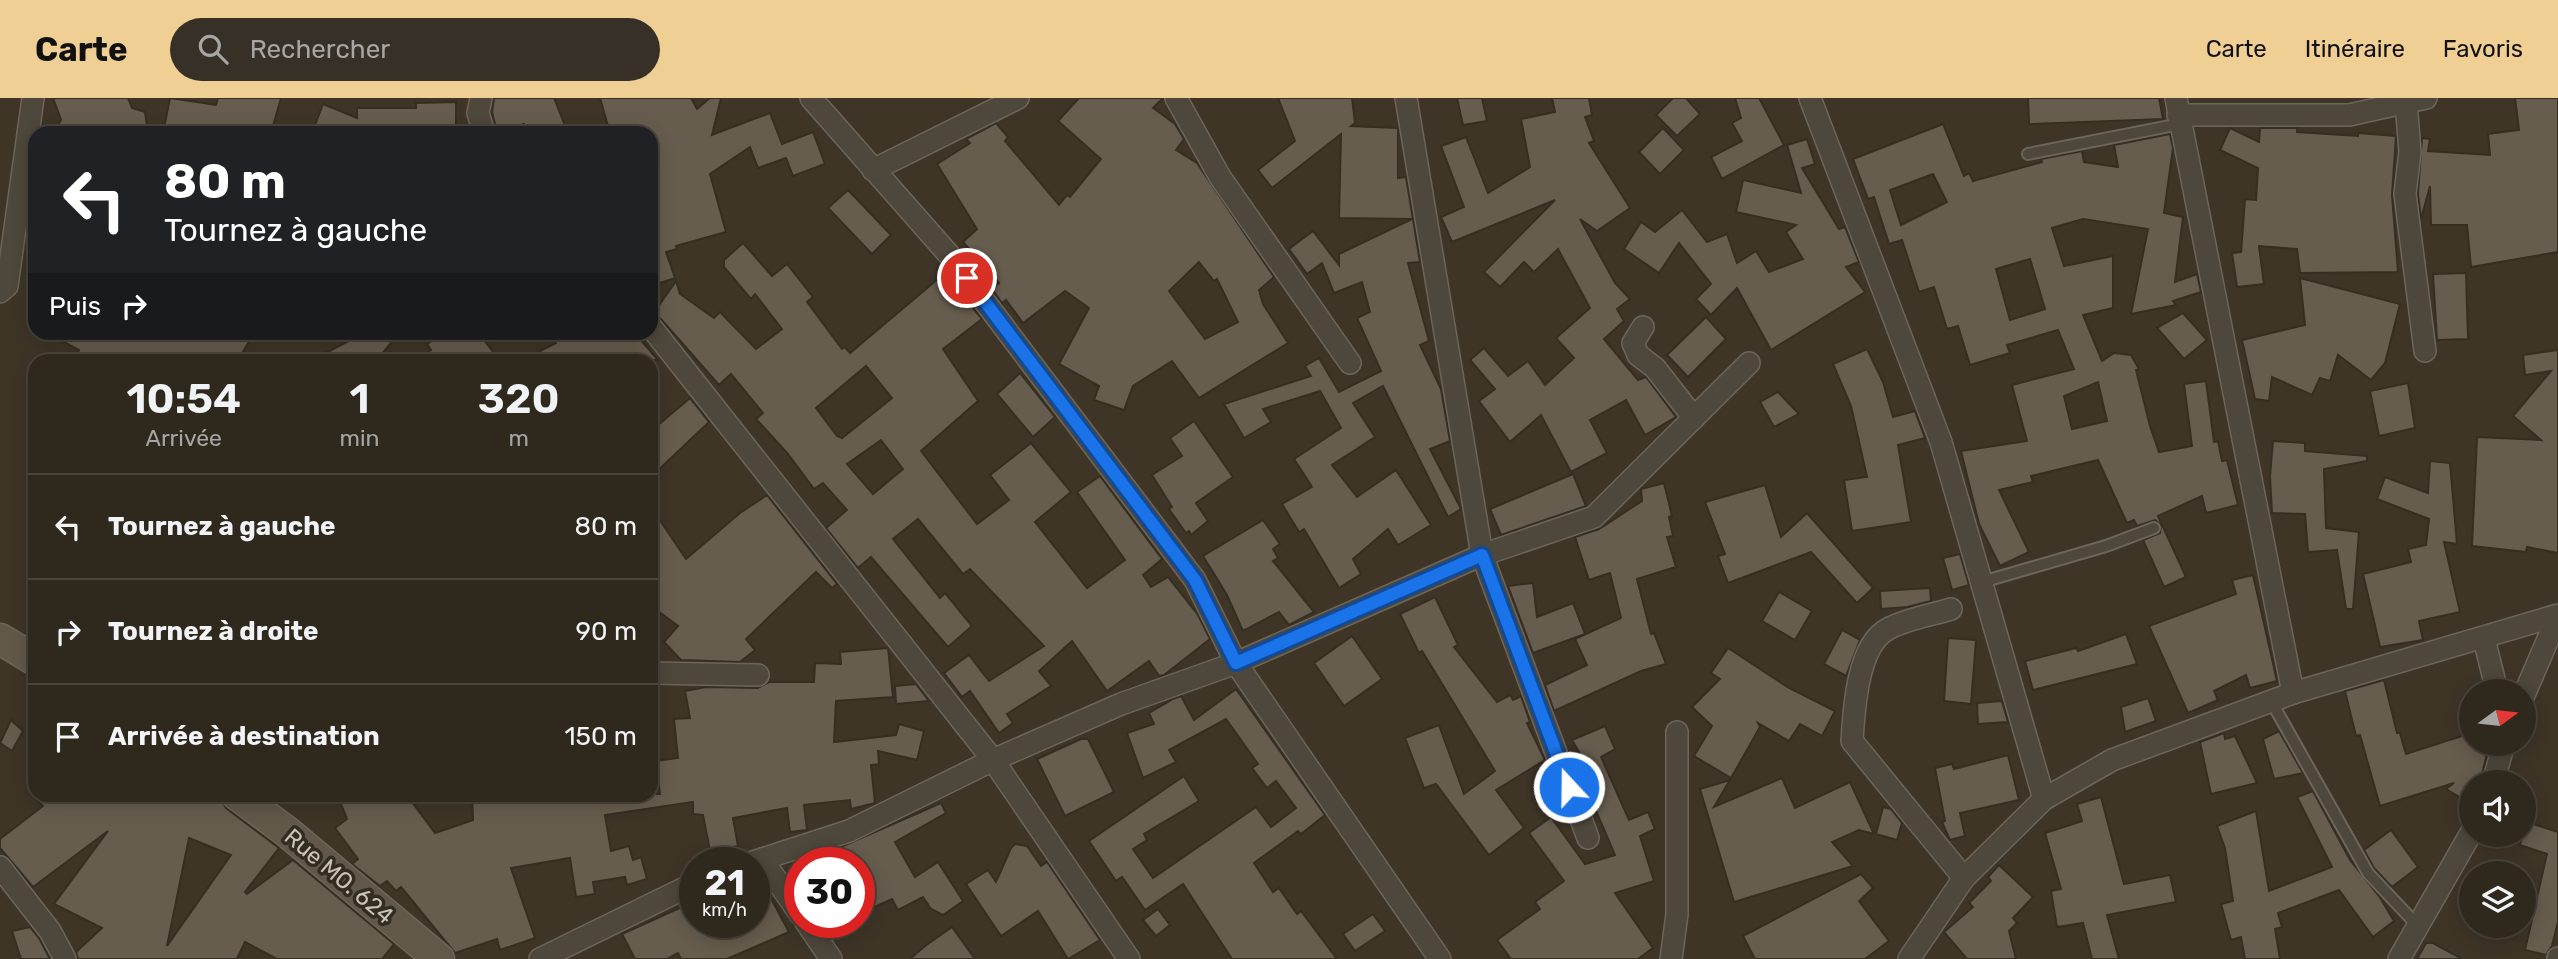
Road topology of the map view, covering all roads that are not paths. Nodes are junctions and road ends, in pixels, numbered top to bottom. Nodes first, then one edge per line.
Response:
1 (33, 98) edge
2 (481, 98) edge
3 (811, 98) edge
4 (1018, 98) edge
5 (1176, 98) edge
6 (1406, 98) edge
7 (1810, 98) edge
8 (2416, 100) edge
9 (2350, 107) edge
10 (2178, 112) edge
11 (31, 126) edge
12 (482, 126) edge
13 (2028, 154) dead end
14 (873, 170) junction
15 (28, 179) edge
16 (0, 292) edge
17 (1643, 327) dead end
18 (658, 336) edge
19 (2425, 351) dead end
20 (1350, 363) dead end
21 (1749, 363) dead end
22 (1694, 418) junction
23 (2154, 528) dead end
24 (1482, 555) junction
25 (1982, 582) junction
26 (1951, 609) dead end
27 (2558, 616) edge
28 (0, 639) edge
29 (2484, 639) junction
30 (28, 656) edge
31 (1236, 663) junction
32 (658, 673) edge
33 (758, 675) dead end
34 (2494, 679) edge
35 (2531, 679) edge
36 (2293, 693) junction
37 (2271, 701) junction
38 (1677, 732) dead end
39 (993, 760) junction
40 (2044, 799) junction
41 (247, 802) edge
42 (1588, 838) dead end
43 (2463, 847) edge
44 (770, 856) edge
45 (0, 867) edge
46 (770, 878) edge
47 (1964, 878) junction
48 (679, 891) edge
49 (784, 895) edge
50 (2419, 926) junction
51 (817, 938) edge
52 (65, 959) edge
53 (439, 959) edge
54 (540, 959) edge
55 (831, 959) edge
56 (1129, 959) edge
57 (1440, 959) edge
58 (1671, 959) edge
59 (1909, 959) edge
60 (2399, 959) edge

1 - 11 street
2 - 12 street
3 - 14 street
4 - 14 street
5 - 20 street
6 - 24 street
7 - 25 street
8 - 9 street
8 - 19 street
9 - 10 street
10 - 13 lane
10 - 36 street
14 - 31 street
15 - 16 street
17 - 22 street
18 - 39 street
21 - 22 street
22 - 24 street
23 - 25 lane
24 - 31 street
24 - 42 street
25 - 40 street
26 - 47 street
27 - 29 street
27 - 35 street
28 - 30 street
29 - 34 street
29 - 36 street
31 - 39 street
31 - 57 street
32 - 33 street
36 - 37 street
37 - 40 street
37 - 50 lane
38 - 58 street
39 - 44 street
39 - 56 street
40 - 47 street
41 - 53 street, Rue MO. 624
43 - 50 street
45 - 52 street
46 - 49 street
47 - 59 street
48 - 54 street
50 - 60 street
51 - 55 street

